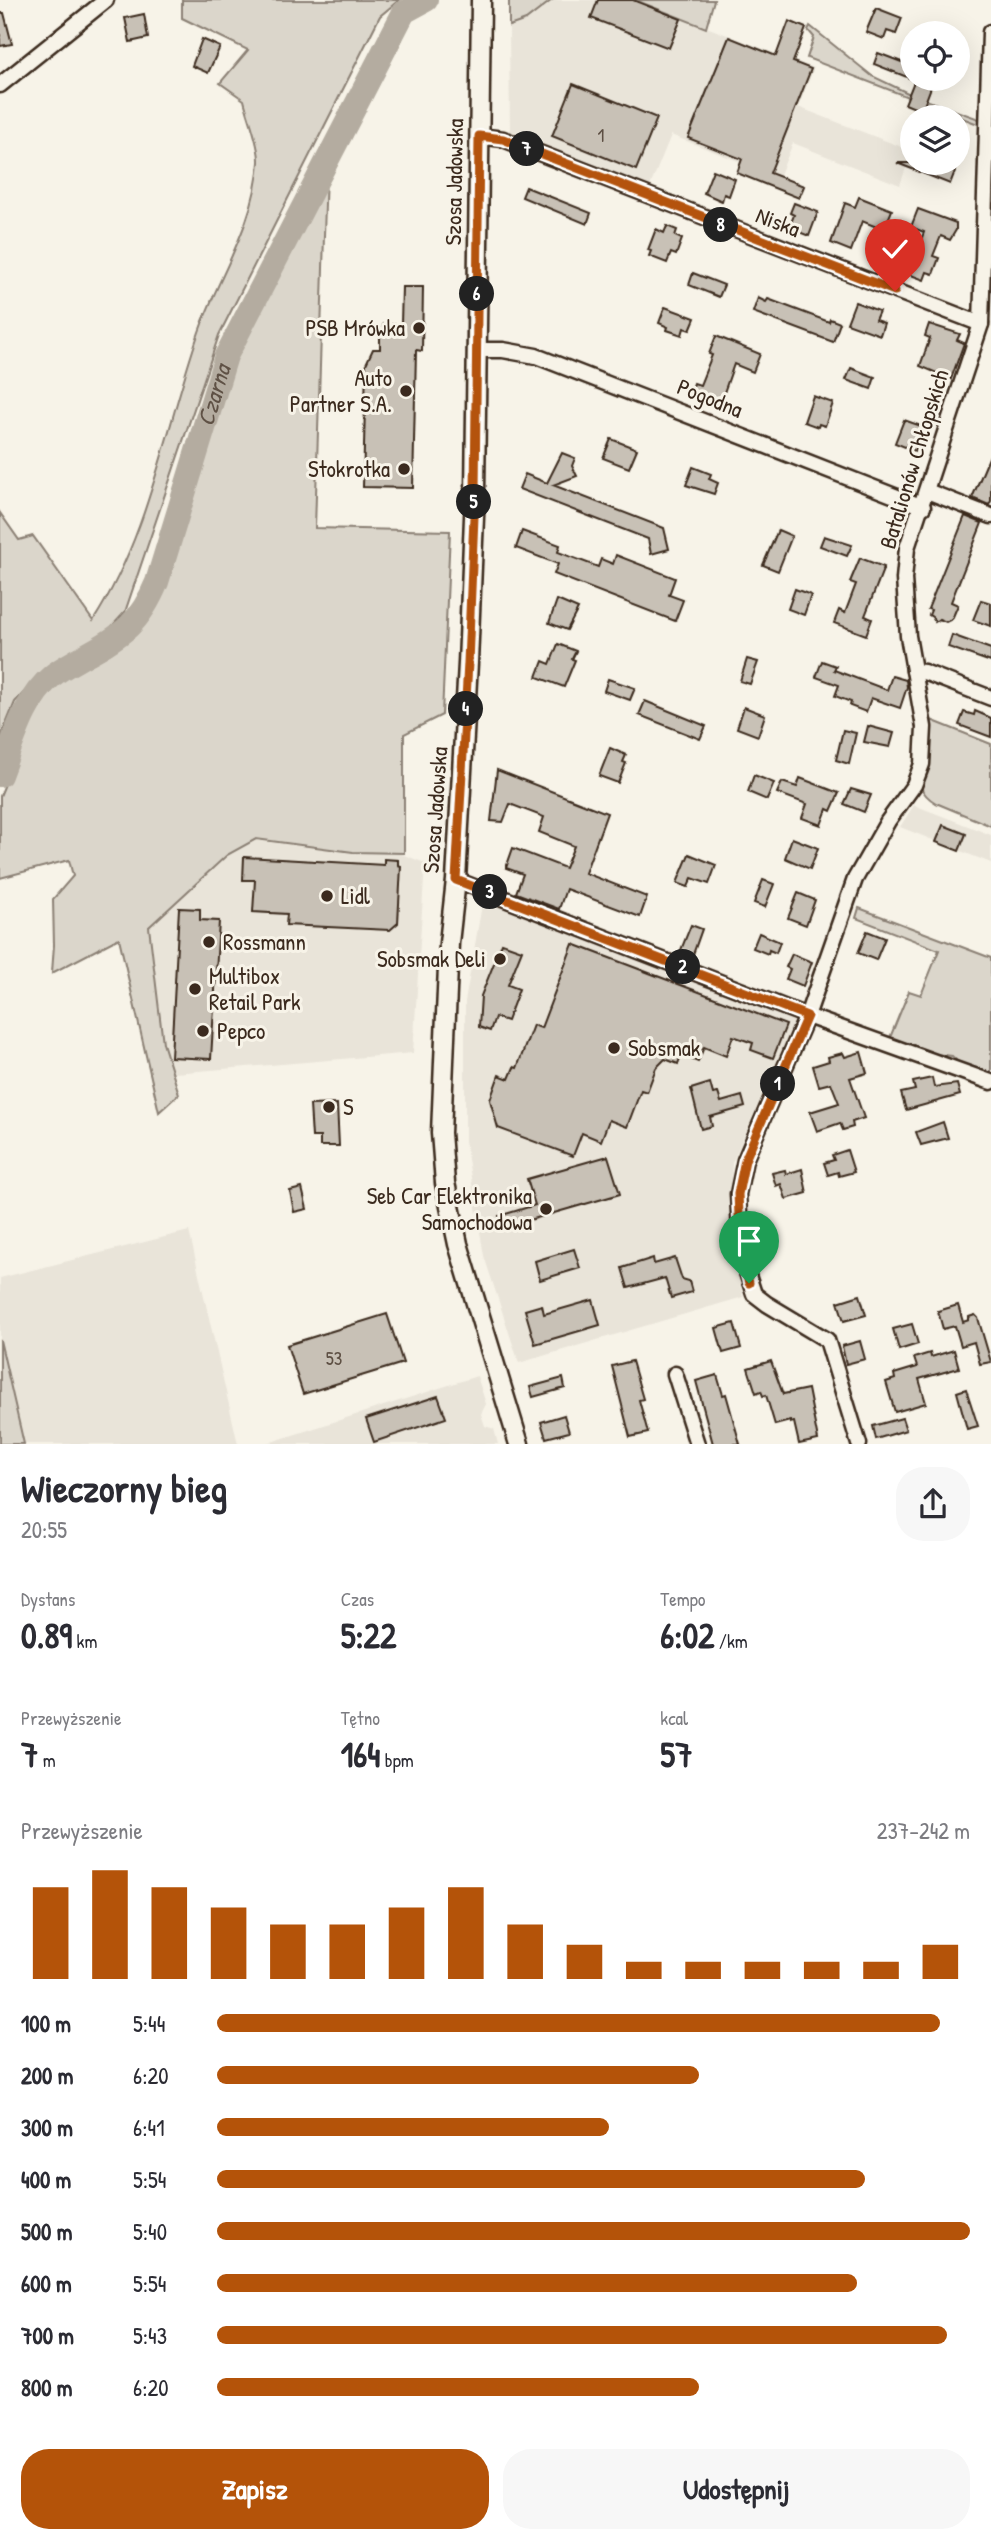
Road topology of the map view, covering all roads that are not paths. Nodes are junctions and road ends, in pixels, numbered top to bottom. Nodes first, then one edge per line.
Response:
1 (106, 0) edge
2 (481, 7) edge
3 (990, 32) edge
4 (0, 85) edge
5 (479, 136) junction
6 (981, 324) junction
7 (476, 350) junction
8 (927, 491) junction
9 (923, 507) junction
10 (991, 516) edge
11 (914, 671) junction
12 (991, 698) edge
13 (456, 880) junction
14 (807, 1016) junction
15 (991, 1082) edge
16 (675, 1374) dead end
17 (519, 1444) edge
18 (697, 1444) edge
19 (859, 1444) edge

1 - 4 street
2 - 5 main road, Szosa Jadowska
3 - 6 street, Batalionów Chłopskich
5 - 6 street, Niska
5 - 7 main road, Szosa Jadowska
6 - 8 street, Batalionów Chłopskich
7 - 9 street, Pogodna
7 - 13 main road, Szosa Jadowska
8 - 9 street, Batalionów Chłopskich
8 - 10 street
9 - 11 street, Batalionów Chłopskich
11 - 12 street
11 - 14 street, Batalionów Chłopskich
13 - 14 street
13 - 17 main road, Szosa Jadowska
14 - 15 street
14 - 19 street, Batalionów Chłopskich
16 - 18 street

